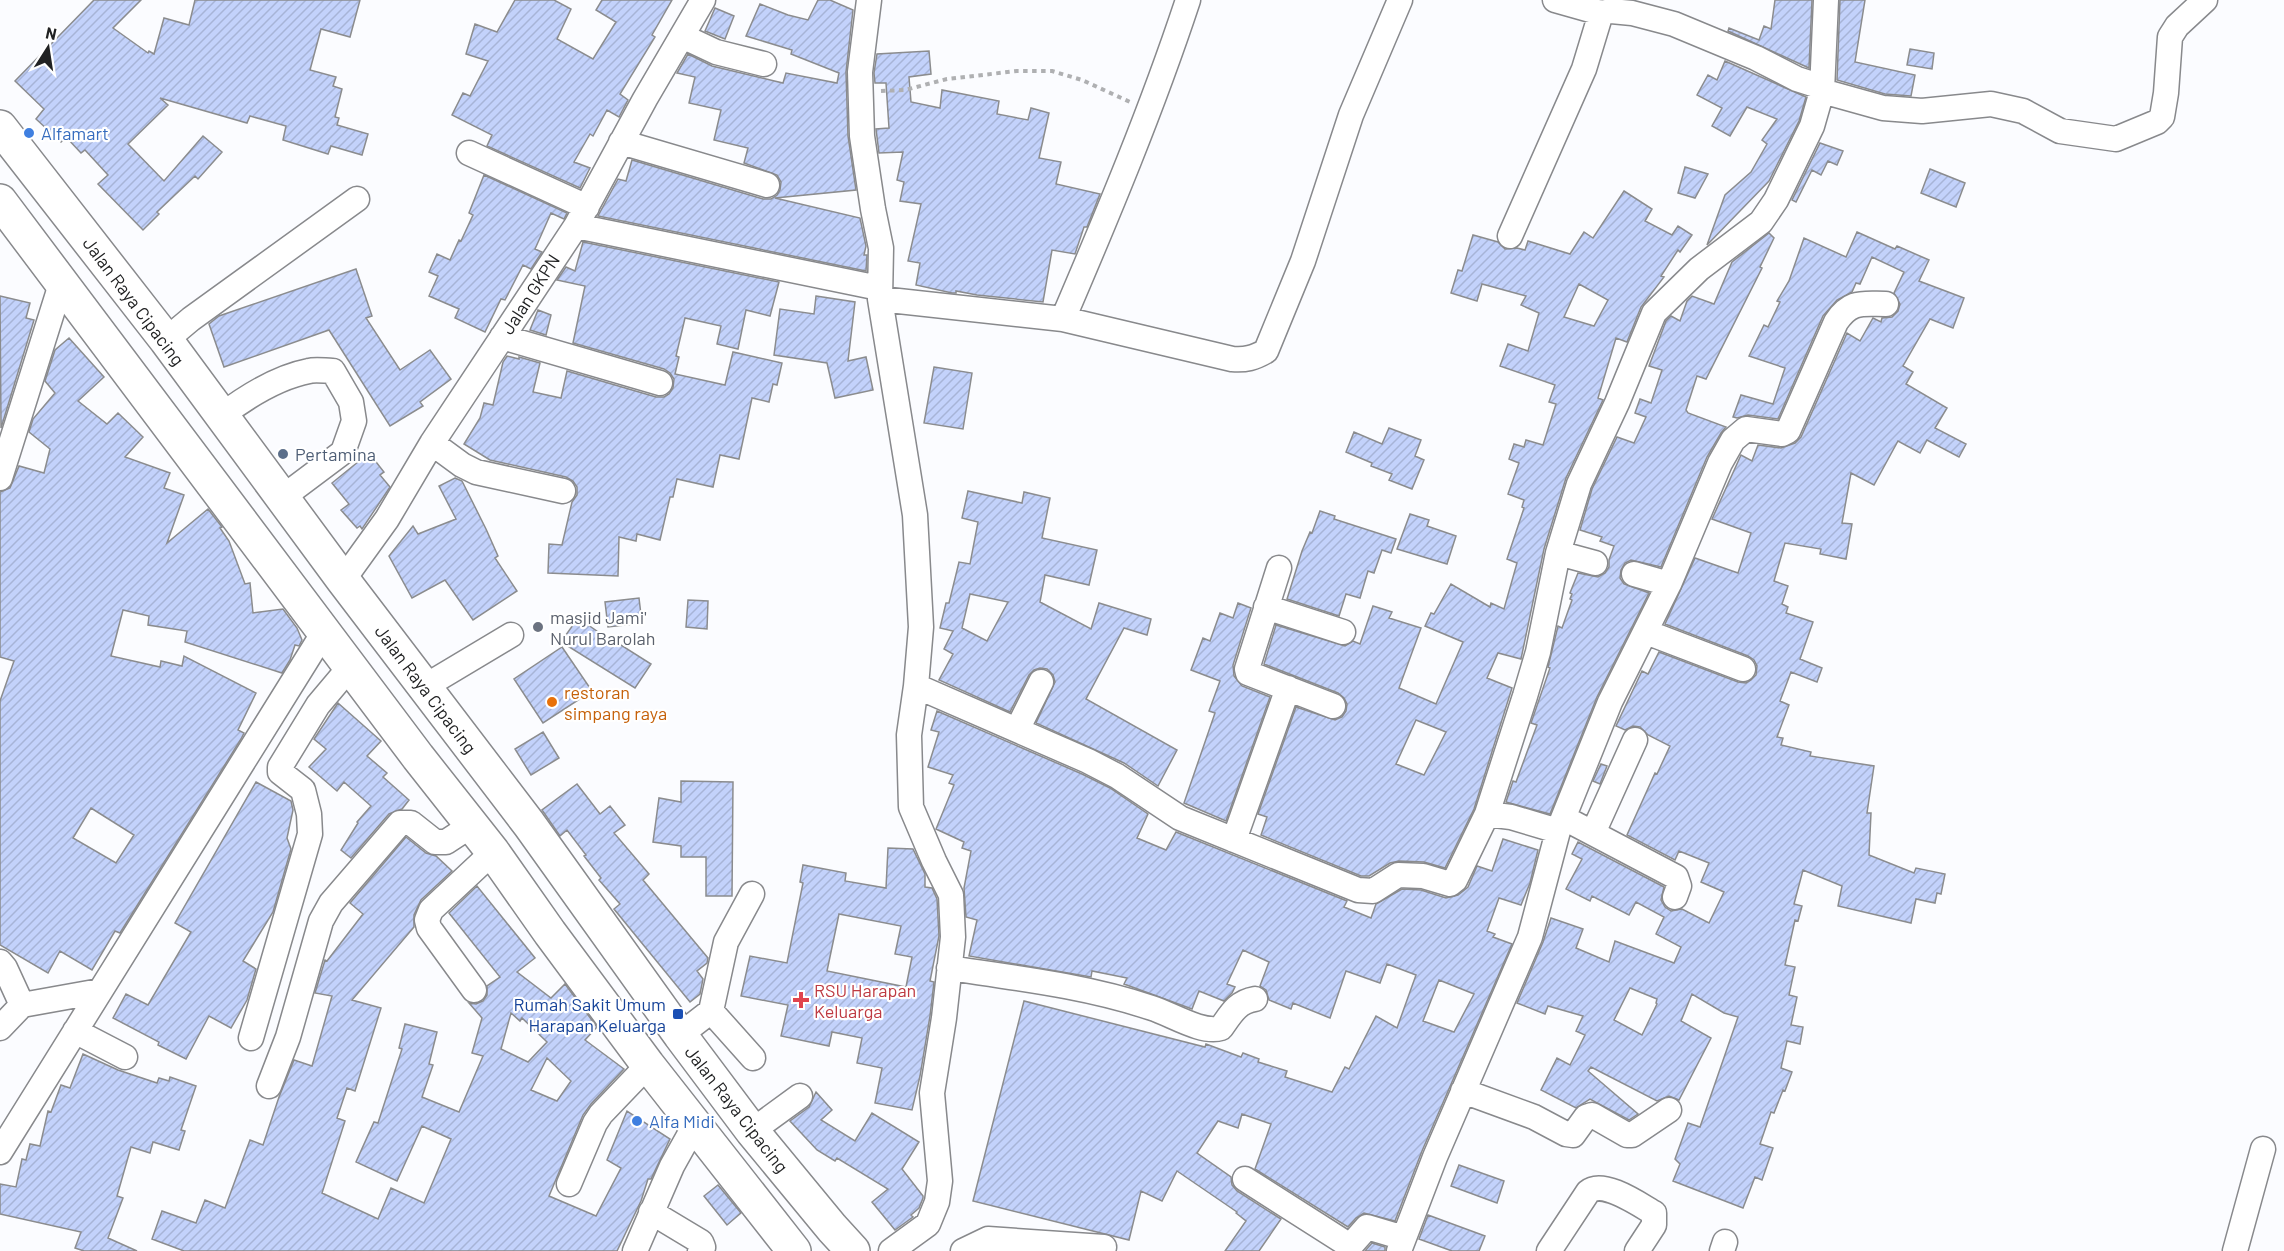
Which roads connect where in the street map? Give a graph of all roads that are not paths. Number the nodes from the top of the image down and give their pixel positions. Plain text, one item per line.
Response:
1 (704, 0) edge
2 (1188, 0) edge
3 (1400, 0) edge
4 (1555, 0) edge
5 (1826, 0) edge
6 (2205, 0) edge
7 (863, 5) edge
8 (1601, 13) junction
9 (682, 36) junction
10 (764, 64) dead end
11 (1822, 89) junction
12 (0, 127) edge
13 (621, 142) junction
14 (469, 153) dead end
15 (767, 185) dead end
16 (357, 199) dead end
17 (0, 201) edge
18 (581, 216) junction
19 (1510, 236) dead end
20 (61, 284) junction
21 (880, 294) junction
22 (1886, 304) dead end
23 (1063, 319) junction
24 (502, 337) junction
25 (166, 340) junction
26 (660, 383) dead end
27 (221, 416) junction
28 (432, 443) junction
29 (0, 478) edge
30 (563, 491) dead end
31 (283, 497) junction
32 (1558, 553) junction
33 (1595, 563) dead end
34 (1279, 568) dead end
35 (1634, 574) dead end
36 (343, 580) junction
37 (1669, 584) junction
38 (1266, 607) junction
39 (324, 632) junction
40 (1343, 632) dead end
41 (1646, 632) junction
42 (511, 635) dead end
43 (350, 667) junction
44 (1743, 669) dead end
45 (1041, 682) dead end
46 (916, 686) junction
47 (424, 687) junction
48 (1288, 688) junction
49 (1333, 706) dead end
50 (1017, 729) junction
51 (1635, 740) dead end
52 (1486, 814) junction
53 (472, 825) junction
54 (1561, 825) junction
55 (1593, 833) junction
56 (1234, 840) junction
57 (494, 852) junction
58 (752, 894) dead end
59 (1675, 897) dead end
60 (0, 962) edge
61 (949, 968) junction
62 (474, 990) dead end
63 (100, 991) junction
64 (1255, 999) dead end
65 (22, 1005) junction
66 (711, 1011) junction
67 (0, 1028) edge
68 (75, 1031) junction
69 (728, 1032) junction
70 (251, 1038) dead end
71 (688, 1046) junction
72 (125, 1057) dead end
73 (753, 1058) dead end
74 (648, 1065) junction
75 (269, 1086) dead end
76 (1463, 1091) junction
77 (800, 1096) dead end
78 (1670, 1110) dead end
79 (696, 1123) junction
80 (752, 1131) junction
81 (2263, 1149) dead end
82 (0, 1152) edge
83 (1245, 1179) dead end
84 (568, 1184) dead end
85 (651, 1212) junction
86 (1401, 1245) edge
87 (783, 1247) edge
88 (1104, 1247) dead end
89 (635, 1251) edge
90 (700, 1251) edge
91 (854, 1251) edge
92 (891, 1251) edge
93 (963, 1251) edge
94 (1549, 1251) edge
95 (1637, 1251) edge
96 (2235, 1251) edge

1 - 9 street, Jalan GKPN
2 - 23 street
3 - 23 street
4 - 8 street
5 - 11 street
6 - 11 street
7 - 21 street
8 - 11 street
8 - 19 street
9 - 10 street
9 - 13 street, Jalan GKPN
11 - 32 street
12 - 25 highway, Jalan Raya Cipacing
13 - 15 street
13 - 18 street, Jalan GKPN
14 - 18 street
16 - 25 street
17 - 20 highway
18 - 21 street
18 - 24 street, Jalan GKPN
20 - 29 street
20 - 39 highway
21 - 23 street
21 - 46 street
22 - 37 street
24 - 26 street
24 - 28 street, Jalan GKPN
25 - 27 highway, Jalan Raya Cipacing
27 - 31 highway, Jalan Raya Cipacing
27 - 31 street
28 - 30 street
28 - 36 street, Jalan GKPN
31 - 36 highway, Jalan Raya Cipacing
32 - 33 street
32 - 52 street
34 - 38 street
35 - 37 street
36 - 47 highway, Jalan Raya Cipacing
37 - 41 street
38 - 40 street
38 - 48 street
39 - 43 highway
39 - 63 street
41 - 44 street
41 - 54 street
42 - 47 street
43 - 53 highway
43 - 70 street
45 - 50 street
46 - 50 street
46 - 61 street
47 - 71 highway, Jalan Raya Cipacing
48 - 49 street
48 - 56 street
50 - 56 street
51 - 55 street
52 - 54 street
52 - 56 street
53 - 57 highway
53 - 75 street
54 - 55 street
54 - 76 street
55 - 59 street
57 - 62 street
57 - 74 highway
58 - 66 street
60 - 65 street
61 - 64 street
61 - 92 street
63 - 65 street
63 - 68 street
65 - 67 street
66 - 69 street
66 - 71 street
68 - 72 street
68 - 82 street
69 - 71 street
69 - 73 street
71 - 80 highway, Jalan Raya Cipacing
74 - 79 highway
74 - 84 street
76 - 78 street
76 - 86 street
77 - 80 street
79 - 85 street
79 - 87 highway
80 - 91 highway, Jalan Raya Cipacing
81 - 96 street
83 - 86 street
85 - 89 street
85 - 90 street
88 - 93 street
94 - 95 street

